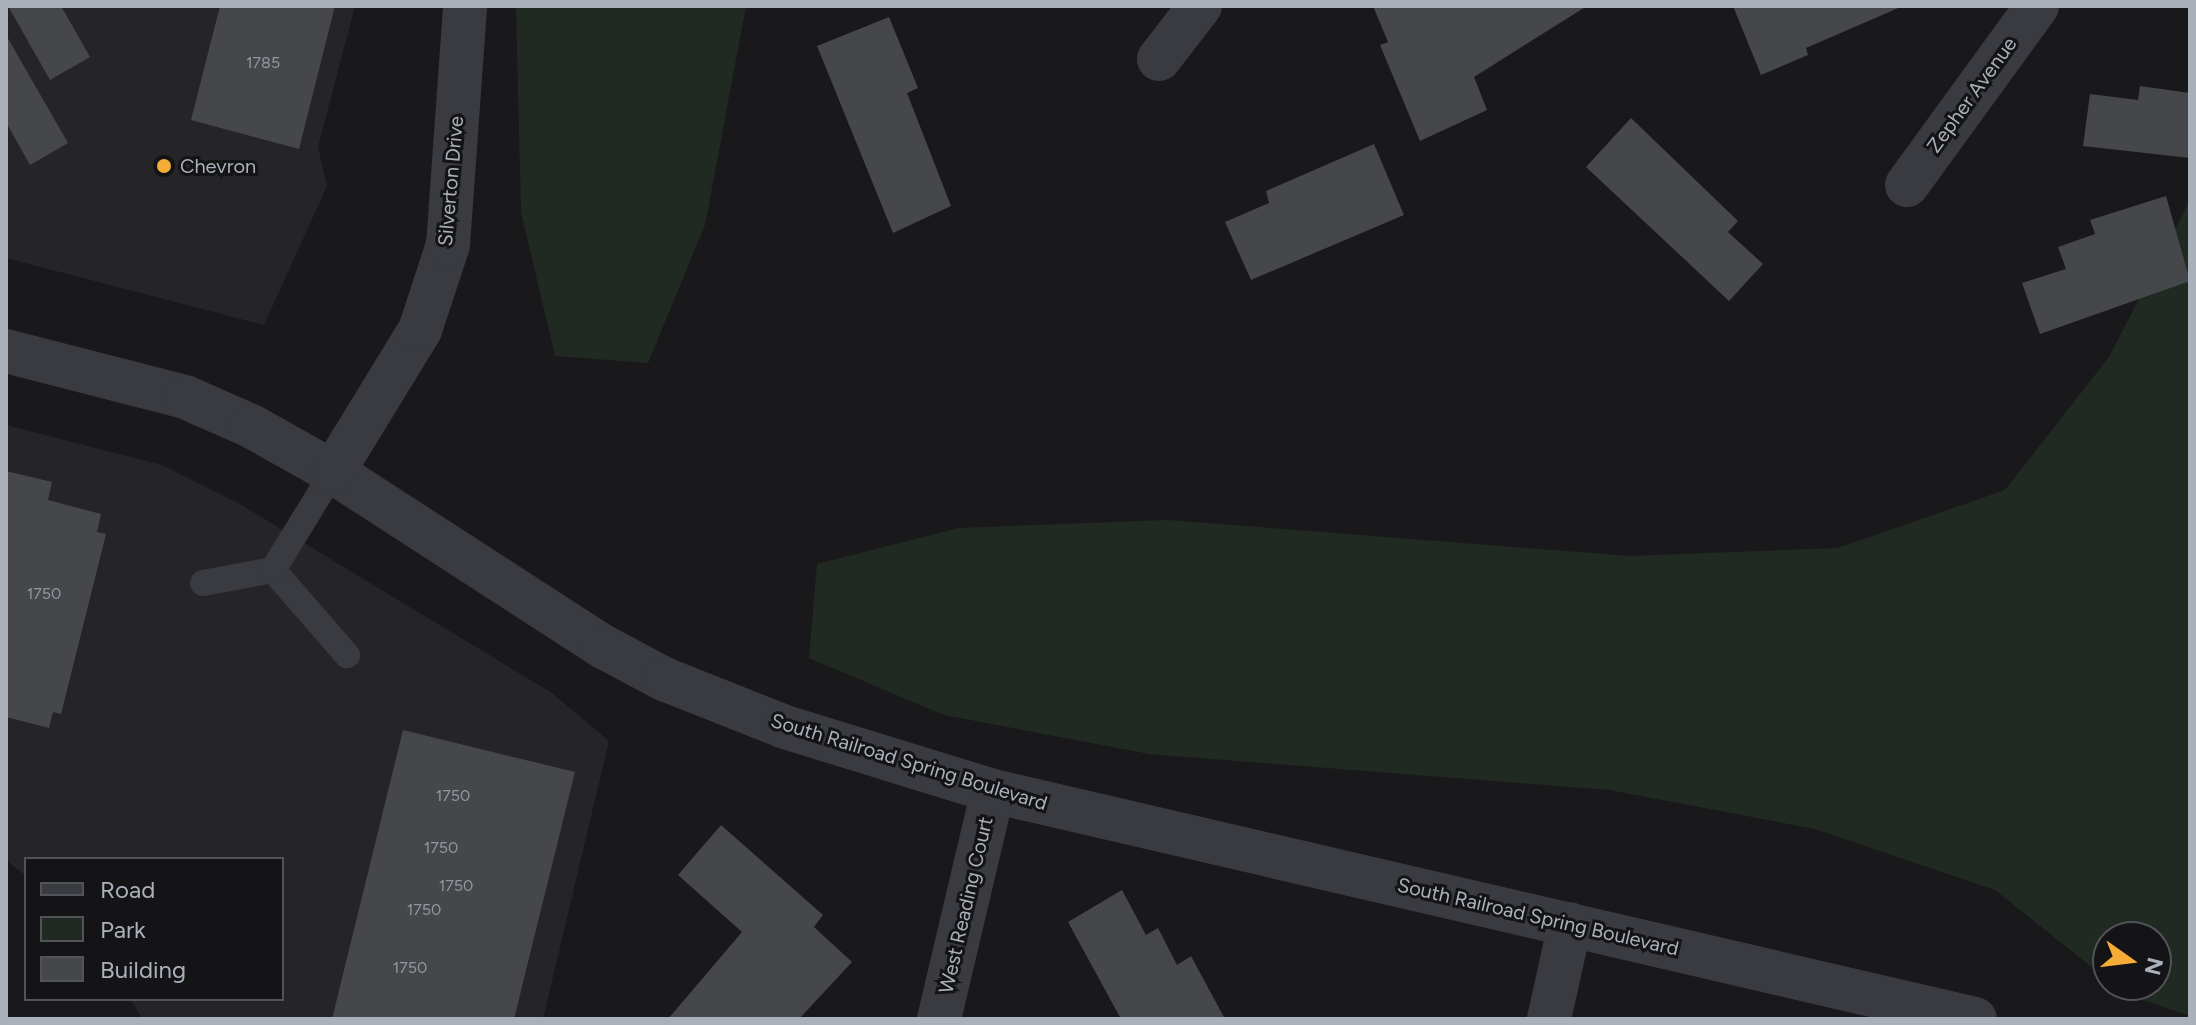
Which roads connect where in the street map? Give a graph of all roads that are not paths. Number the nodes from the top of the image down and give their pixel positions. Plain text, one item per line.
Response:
1 (465, 6) edge
2 (1200, 6) edge
3 (2037, 6) edge
4 (1159, 59) dead end
5 (1907, 185) dead end
6 (6, 351) edge
7 (333, 472) junction
8 (273, 570) junction
9 (203, 583) dead end
10 (347, 655) dead end
11 (993, 791) junction
12 (1570, 924) junction
13 (939, 1019) edge
14 (1549, 1019) edge
15 (1975, 1019) edge

1 - 7 street, Silverton Drive
2 - 4 street
3 - 5 street, Zepher Avenue
6 - 7 street, South Railroad Spring Boulevard
7 - 8 lane
7 - 11 street, South Railroad Spring Boulevard
8 - 9 lane
8 - 10 lane
11 - 12 street, South Railroad Spring Boulevard
11 - 13 street, West Reading Court
12 - 14 street
12 - 15 street, South Railroad Spring Boulevard

